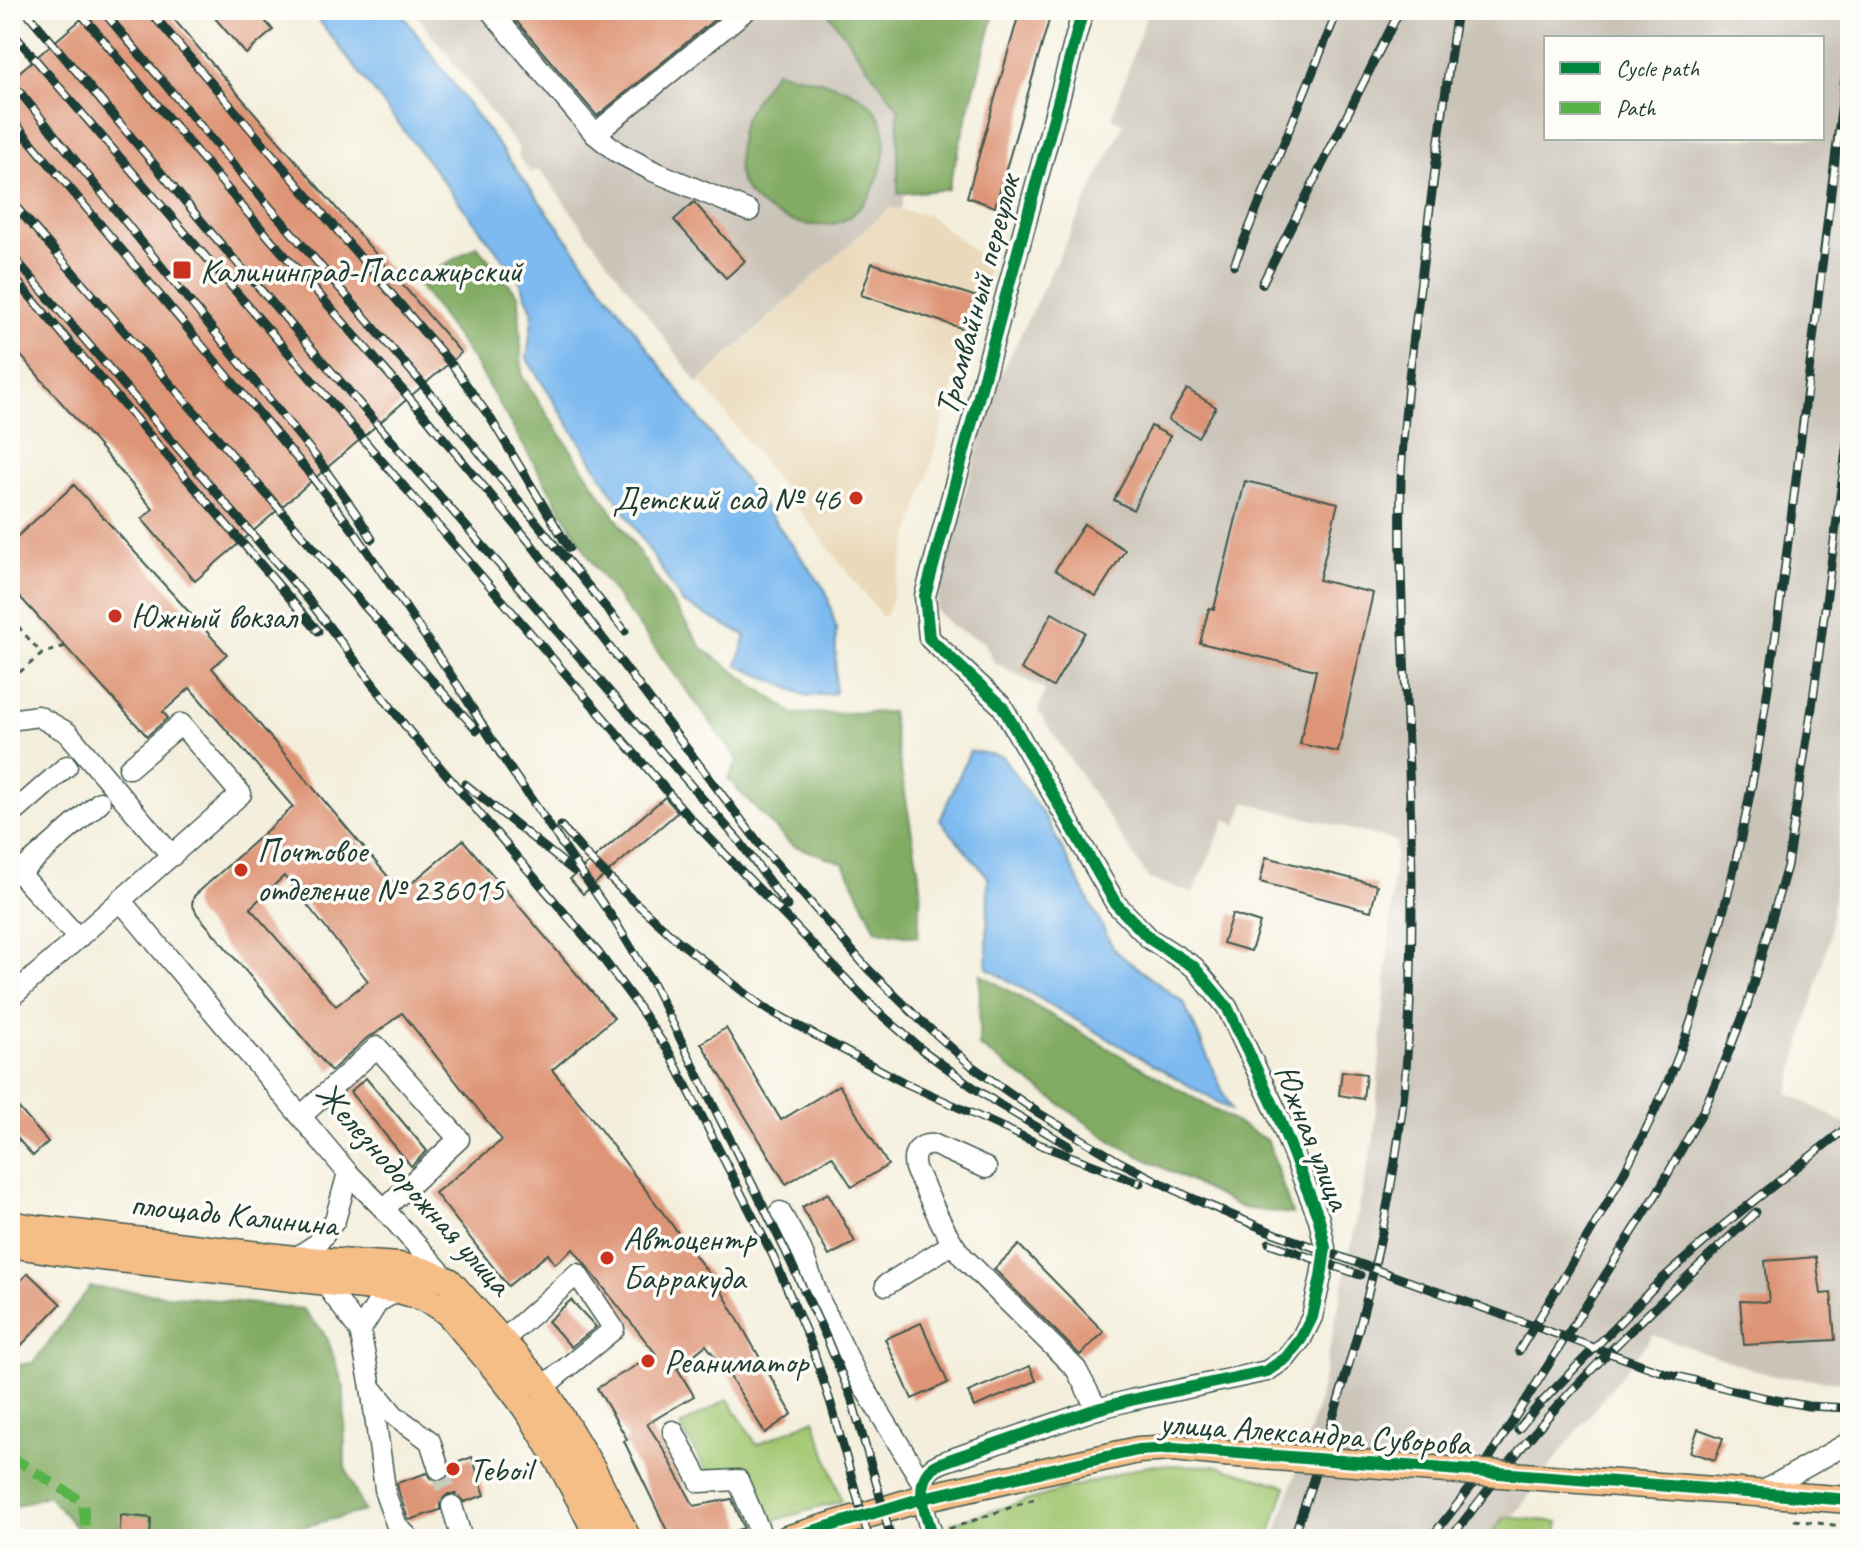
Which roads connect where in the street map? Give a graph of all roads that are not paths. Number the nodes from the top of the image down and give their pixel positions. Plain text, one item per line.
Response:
1 (490, 10) edge
2 (746, 10) edge
3 (1083, 10) edge
4 (595, 134) junction
5 (749, 211) dead end
6 (925, 596) joint
7 (10, 720) edge
8 (67, 766) dead end
9 (129, 768) dead end
10 (100, 802) dead end
11 (10, 816) edge
12 (172, 856) junction
13 (15, 867) edge
14 (121, 901) junction
15 (78, 938) junction
16 (10, 998) edge
17 (301, 1116) junction
18 (986, 1168) dead end
19 (348, 1173) junction
20 (384, 1209) junction
21 (780, 1212) dead end
22 (10, 1223) edge
23 (10, 1244) edge
24 (952, 1244) junction
25 (294, 1259) junction
26 (323, 1281) junction
27 (886, 1285) dead end
28 (399, 1290) junction
29 (443, 1293) junction
30 (360, 1331) junction
31 (502, 1341) junction
32 (371, 1387) junction
33 (543, 1387) junction
34 (1097, 1409) junction
35 (673, 1431) dead end
36 (1850, 1442) edge
37 (439, 1469) tunnel mouth
38 (923, 1490) junction
39 (1758, 1494) junction
40 (1850, 1500) edge
41 (452, 1506) tunnel mouth
42 (933, 1537) edge
43 (410, 1539) edge
44 (462, 1539) edge
45 (599, 1539) edge
46 (628, 1539) edge
47 (763, 1539) edge
48 (787, 1539) edge

1 - 4 street
2 - 4 street
3 - 6 street, Трамвайный переулок
4 - 5 street
6 - 34 street, Южная улица
7 - 12 street
8 - 11 street
9 - 12 street
10 - 13 street
12 - 14 street
13 - 15 street
14 - 15 street
14 - 17 street, Железнодорожная улица
15 - 16 street
17 - 19 street, Железнодорожная улица
17 - 20 street
18 - 24 street
19 - 20 street, Железнодорожная улица
19 - 25 street
20 - 29 street, Железнодорожная улица
21 - 38 street
22 - 25 main road, площадь Калинина
23 - 26 main road, площадь Калинина
24 - 27 street
24 - 34 street
25 - 29 main road, площадь Калинина
26 - 28 main road, площадь Калинина
26 - 30 street
28 - 29 main road, площадь Калинина
28 - 30 street
29 - 31 main road, Железнодорожная улица
29 - 45 main road, Железнодорожная улица
30 - 32 street
31 - 33 main road, Железнодорожная улица
31 - 33 street
32 - 37 street
32 - 43 street
33 - 46 main road, Железнодорожная улица
34 - 38 street, Южная улица
35 - 47 street
36 - 39 street
38 - 39 main road, улица Александра Суворова, bridge
38 - 42 street
38 - 48 main road, улица Александра Суворова
39 - 40 main road, улица Александра Суворова
41 - 44 street

